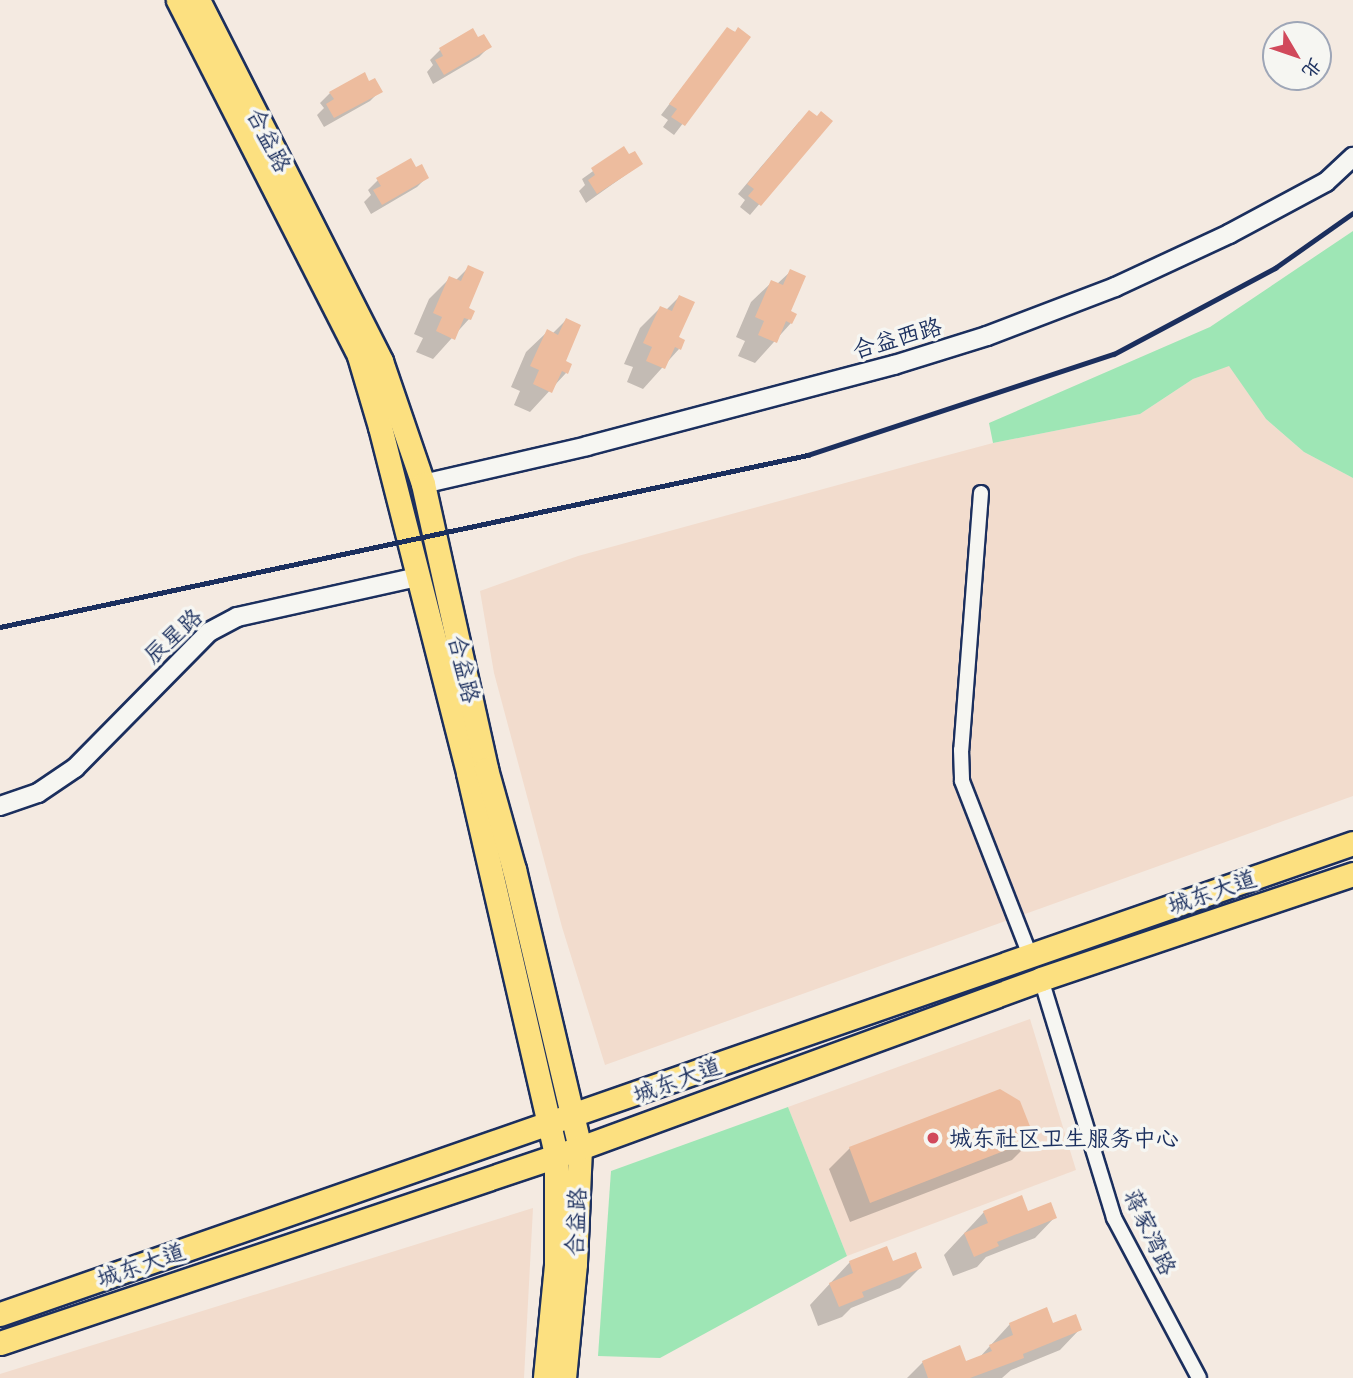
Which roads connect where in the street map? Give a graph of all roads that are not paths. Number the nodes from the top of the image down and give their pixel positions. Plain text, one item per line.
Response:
1 (178, 0) edge
2 (198, 0) edge
3 (1353, 157) edge
4 (423, 484) junction
5 (981, 493) dead end
6 (418, 578) junction
7 (0, 806) edge
8 (1353, 843) edge
9 (1353, 874) edge
10 (1030, 955) junction
11 (1041, 979) junction
12 (573, 1117) junction
13 (550, 1124) junction
14 (580, 1148) junction
15 (556, 1155) junction
16 (0, 1314) edge
17 (0, 1343) edge
18 (545, 1378) edge
19 (564, 1378) edge
20 (1199, 1378) edge

1 - 6 main road, 合益路
2 - 4 main road, 合益路
3 - 4 street, 合益西路
4 - 12 main road, 合益路
5 - 10 street
6 - 7 street, 辰星路
6 - 13 main road, 合益路
8 - 10 main road, 城东大道
9 - 11 main road, 城东大道
10 - 12 main road, 城东大道
11 - 14 main road, 城东大道
11 - 20 street, 蒋家湾路
12 - 13 main road, 城东大道
12 - 14 main road, 合益路
13 - 15 main road, 合益路
13 - 16 main road, 城东大道
14 - 15 main road, 城东大道
14 - 19 main road, 合益路
15 - 17 main road, 城东大道
15 - 18 main road, 合益路

